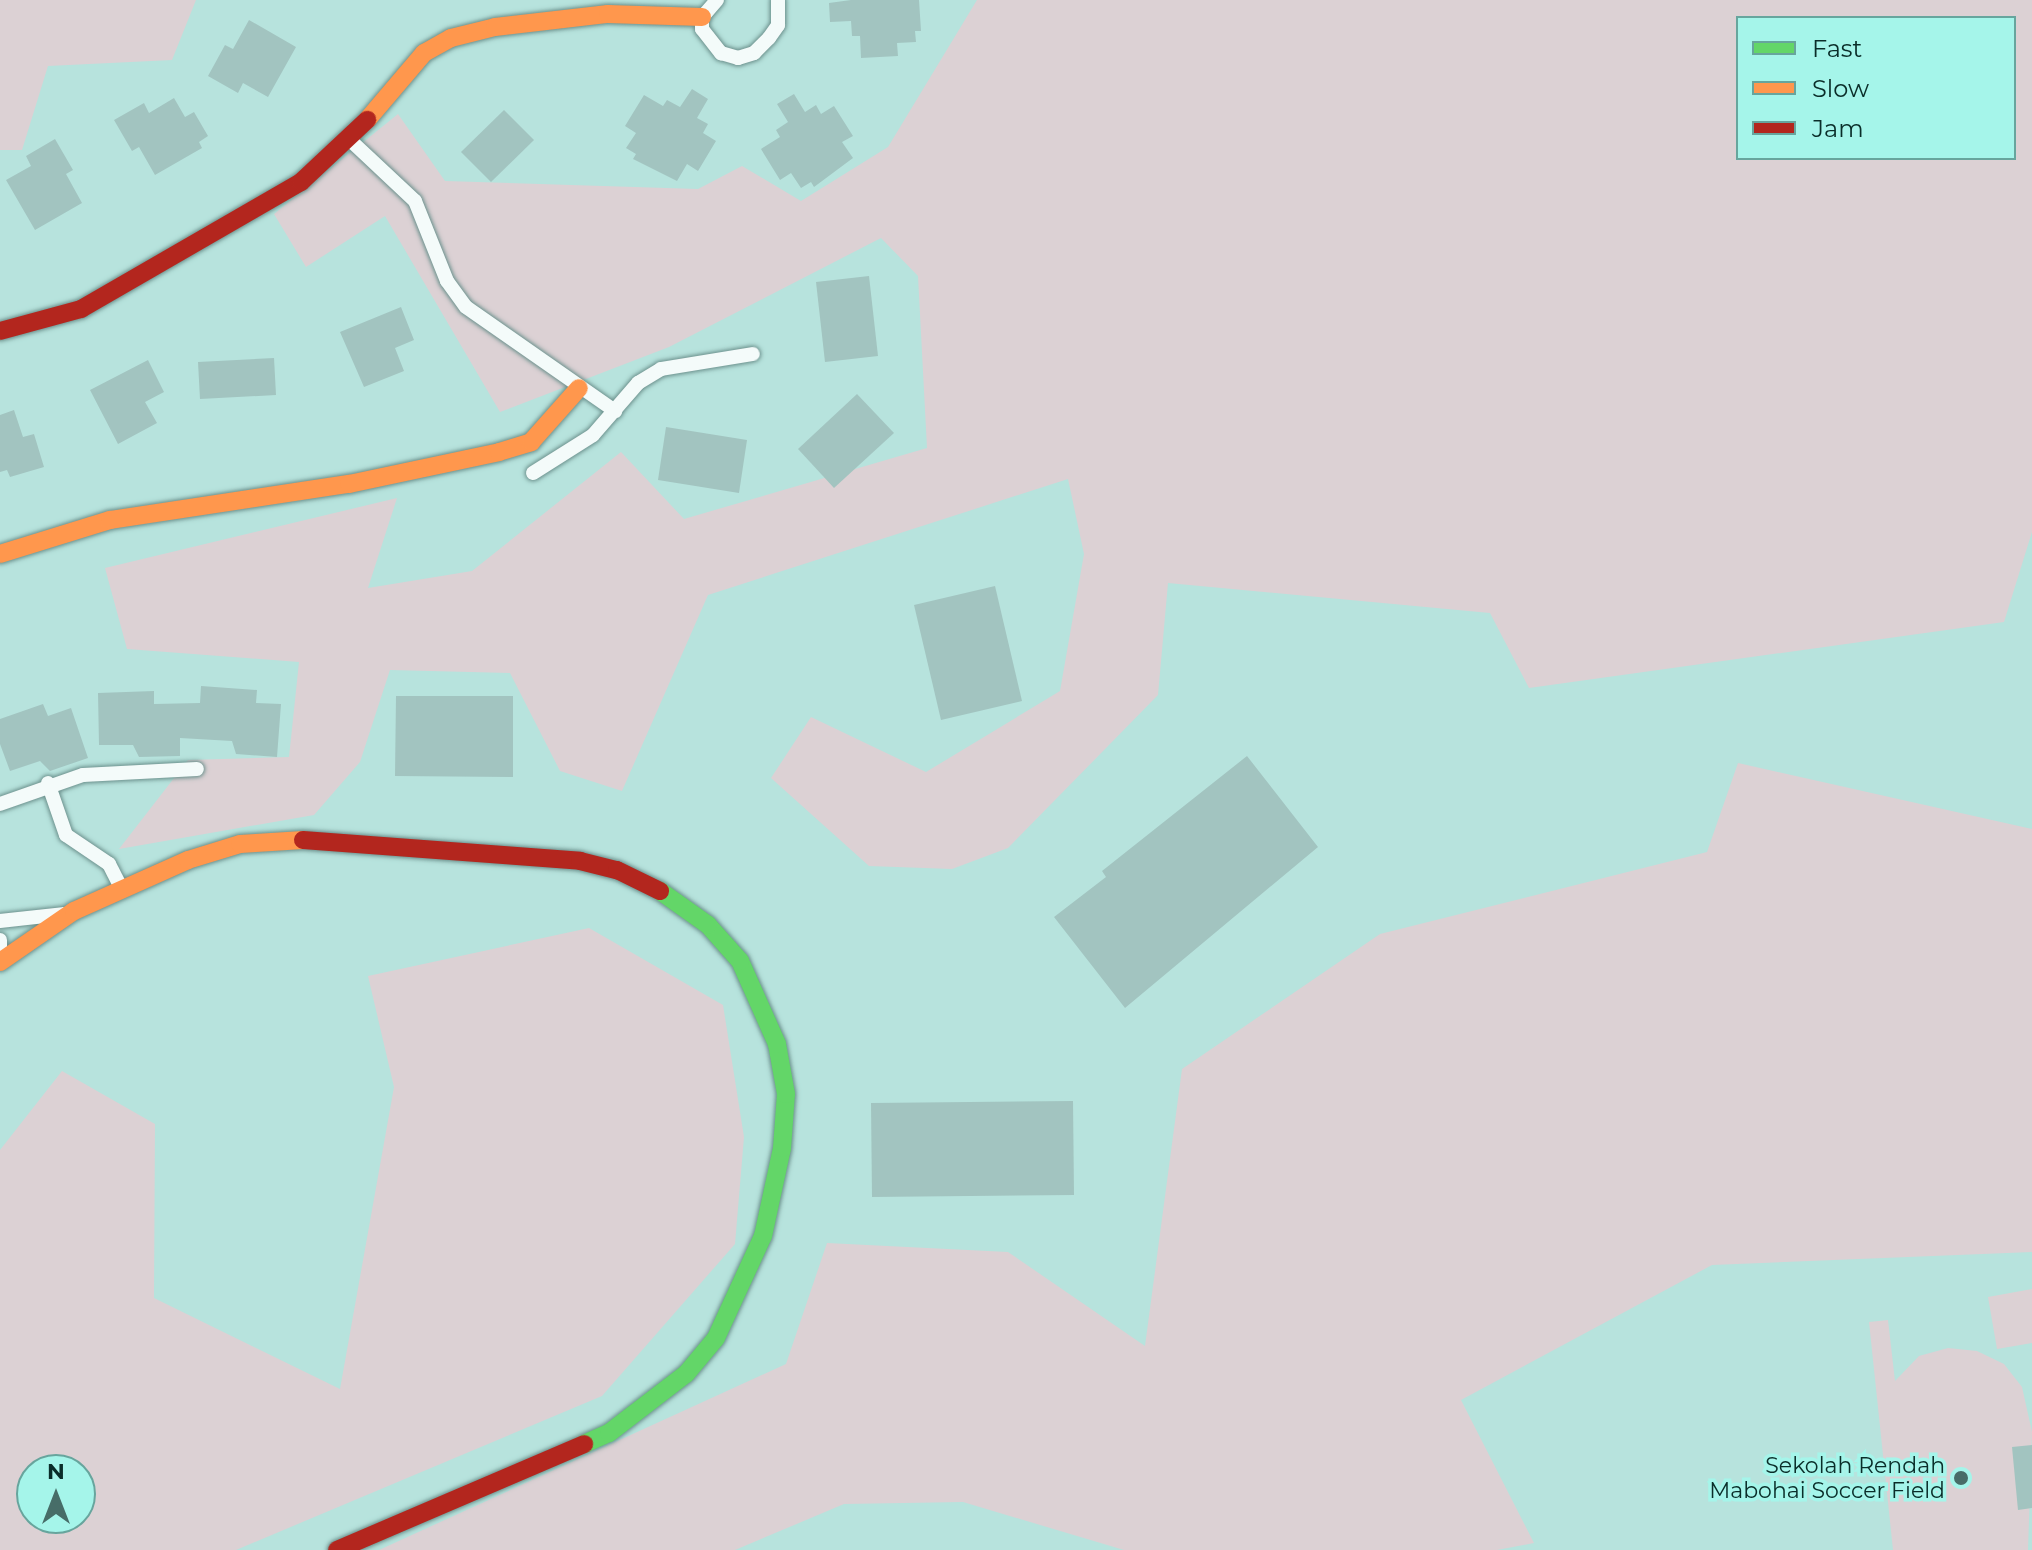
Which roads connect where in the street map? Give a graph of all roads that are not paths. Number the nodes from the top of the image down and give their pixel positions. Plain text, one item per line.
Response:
1 (717, 0) edge
2 (778, 0) edge
3 (702, 17) junction
4 (350, 140) junction
5 (0, 331) edge
6 (753, 354) dead end
7 (579, 388) junction
8 (615, 411) junction
9 (533, 473) dead end
10 (0, 554) edge
11 (197, 769) dead end
12 (48, 783) junction
13 (0, 804) edge
14 (122, 889) junction
15 (74, 911) junction
16 (0, 921) edge
17 (0, 940) edge
18 (0, 960) edge
19 (337, 1550) edge

1 - 3 street
2 - 3 street
3 - 4 street
4 - 5 street
4 - 7 street
6 - 8 street
7 - 8 street
7 - 10 street
8 - 9 street
11 - 12 street
12 - 13 street
12 - 14 street
14 - 15 street
14 - 19 street
15 - 16 street
15 - 18 street
17 - 18 street

